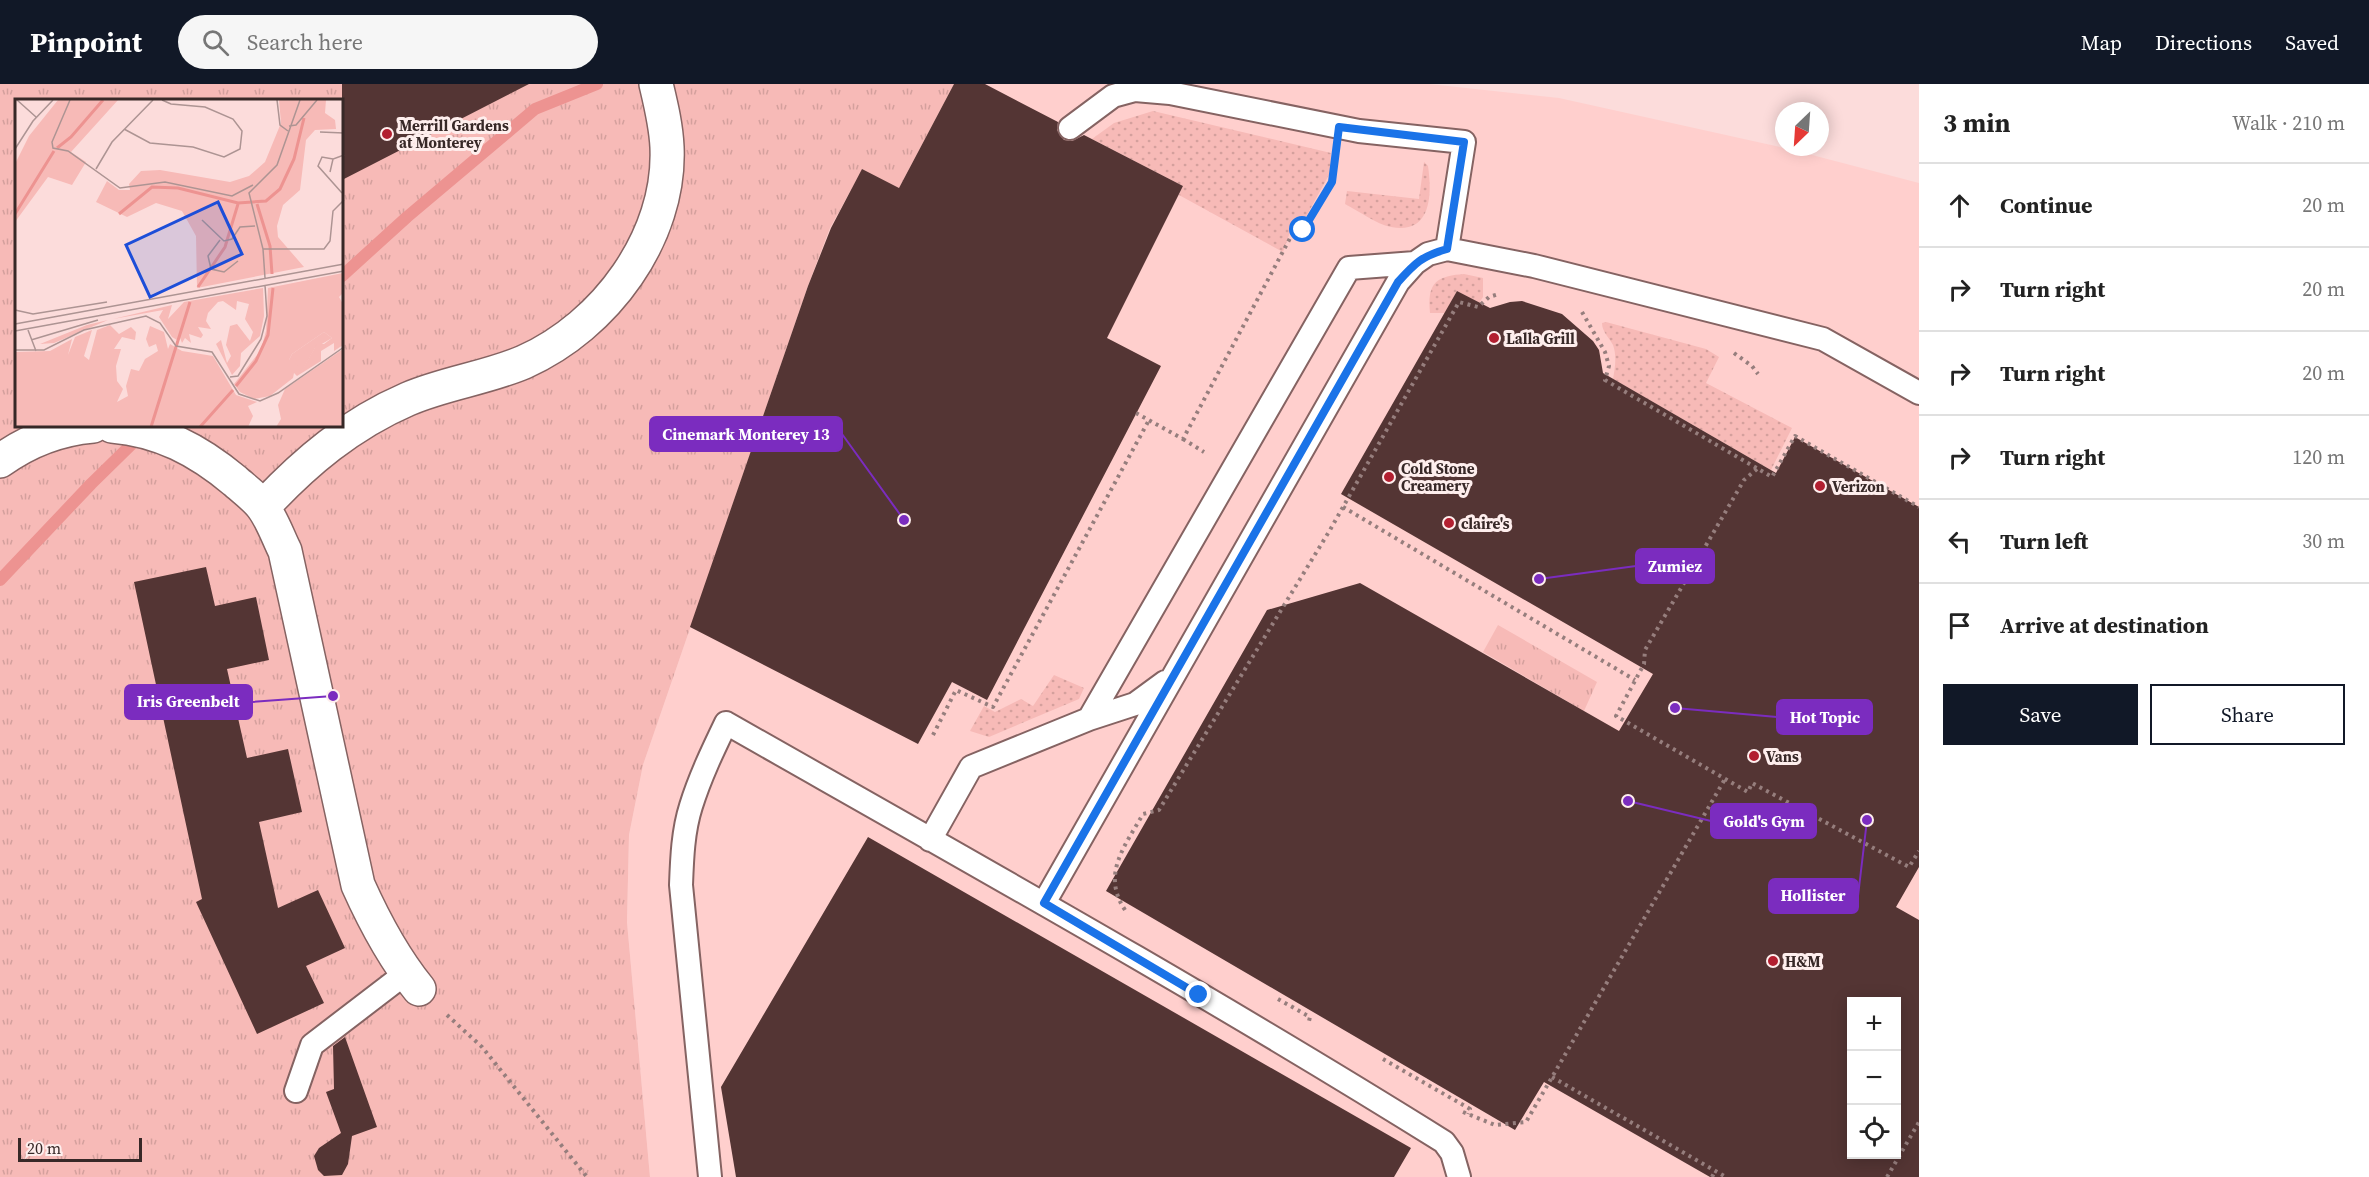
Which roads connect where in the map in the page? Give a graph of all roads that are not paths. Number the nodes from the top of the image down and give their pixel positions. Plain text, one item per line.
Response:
1 (656, 84) edge
2 (1070, 128) dead end
3 (1447, 249) junction
4 (1415, 263) junction
5 (1919, 393) edge
6 (82, 428) edge
7 (125, 428) edge
8 (0, 461) edge
9 (263, 507) junction
10 (1172, 678) junction
11 (1089, 719) junction
12 (930, 840) junction
13 (1044, 903) junction
14 (413, 981) joint
15 (296, 1091) dead end
16 (710, 1177) edge
17 (1459, 1177) edge

1 - 9 street
2 - 3 lane
3 - 4 lane
3 - 5 lane
4 - 10 lane
4 - 11 lane
6 - 8 street
7 - 9 street
9 - 14 street
10 - 11 lane
10 - 13 lane
11 - 12 lane
12 - 13 lane
12 - 16 lane
13 - 17 lane
14 - 15 lane

